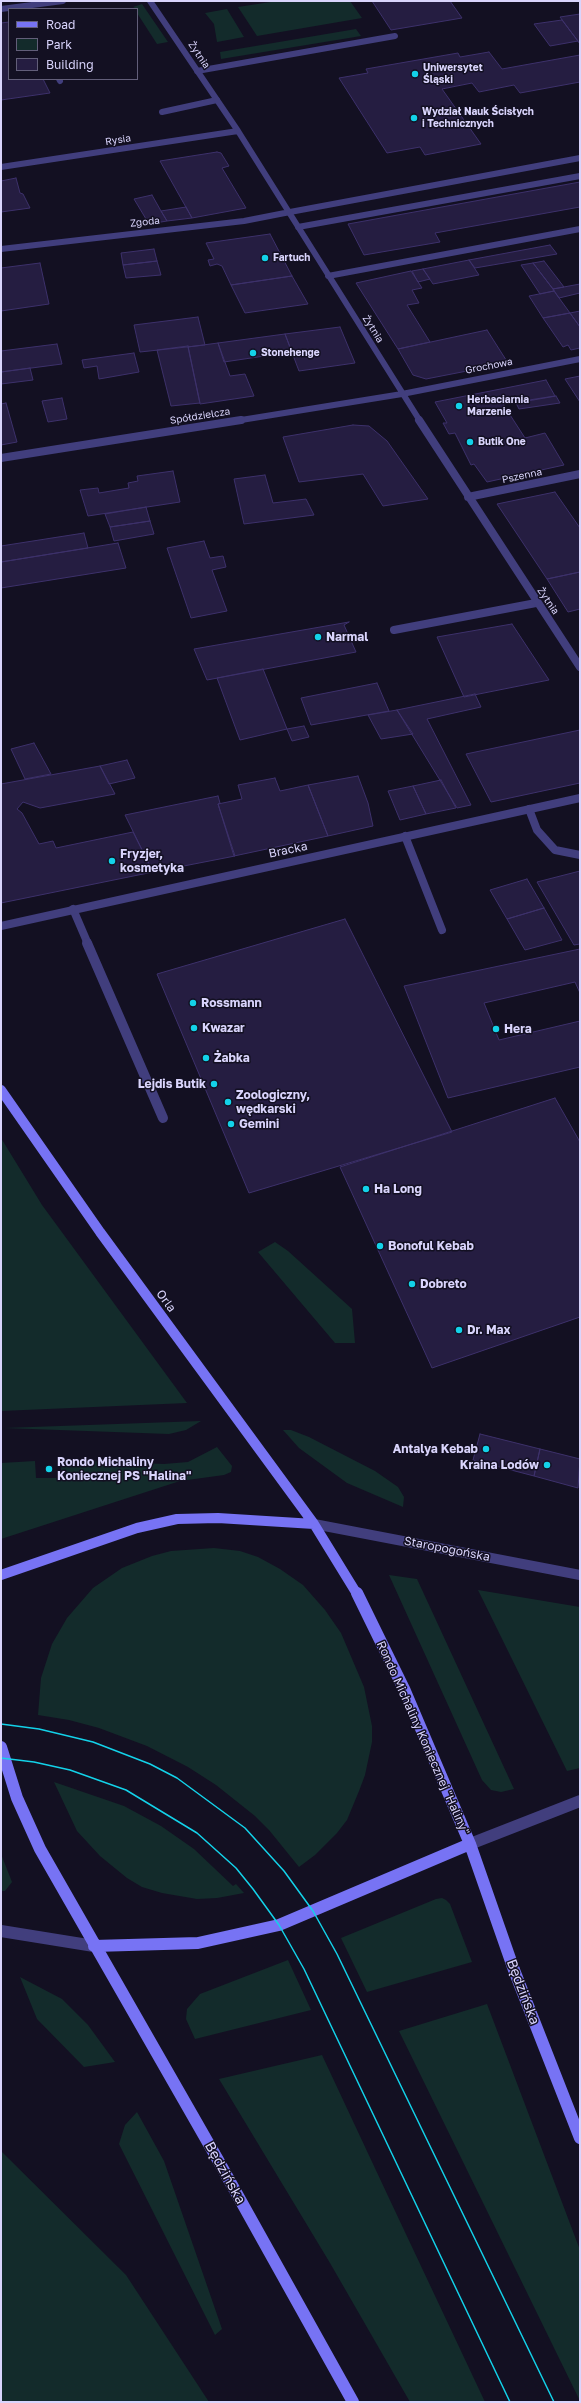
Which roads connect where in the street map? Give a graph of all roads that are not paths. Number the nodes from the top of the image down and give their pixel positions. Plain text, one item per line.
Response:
1 (63, 1) edge
2 (150, 1) edge
3 (30, 7) edge
4 (16, 8) edge
5 (395, 36) dead end
6 (197, 71) junction
7 (217, 100) junction
8 (162, 112) dead end
9 (238, 131) junction
10 (580, 158) edge
11 (1, 167) edge
12 (580, 176) edge
13 (290, 212) junction
14 (298, 227) junction
15 (580, 229) edge
16 (1, 249) edge
17 (328, 276) junction
18 (580, 359) edge
19 (402, 394) junction
20 (1, 458) edge
21 (580, 474) edge
22 (468, 497) junction
23 (536, 602) junction
24 (394, 630) dead end
25 (580, 667) edge
26 (580, 798) edge
27 (529, 809) junction
28 (405, 836) junction
29 (580, 855) edge
30 (73, 909) junction
31 (1, 926) edge
32 (442, 930) dead end
33 (1, 1090) edge
34 (163, 1118) dead end
35 (314, 1524) junction
36 (1, 1575) edge
37 (580, 1575) edge
38 (1, 1747) edge
39 (580, 1801) edge
40 (470, 1844) junction
41 (1, 1931) edge
42 (94, 1946) junction
43 (580, 2138) edge
44 (352, 2402) edge

1 - 3 street
2 - 6 street, Żytnia
3 - 4 street
5 - 6 street
6 - 7 street, Żytnia
7 - 8 street
7 - 9 street, Żytnia
9 - 11 street, Rysia
9 - 13 street, Żytnia
10 - 13 street, Zgoda
12 - 14 street
13 - 14 street, Żytnia
13 - 16 street, Zgoda
14 - 17 street, Żytnia
15 - 17 street
17 - 19 street, Żytnia
18 - 19 street, Grochowa
19 - 20 street, Spółdzielcza
19 - 22 street, Żytnia
21 - 22 street, Pszenna
22 - 23 street, Żytnia
23 - 24 street
23 - 25 street, Żytnia
26 - 27 street, Bracka
27 - 28 street, Bracka
27 - 29 street
28 - 30 street, Bracka
28 - 32 street
30 - 31 street, Bracka
30 - 34 street
33 - 35 street, Orla
35 - 36 street
35 - 37 street, Staropogońska
35 - 40 street, Rondo Michaliny Koniecznej "Haliny"
38 - 42 street
39 - 40 street
40 - 42 street, Rondo Michaliny Koniecznej "Haliny"
40 - 43 street, Będzińska
41 - 42 street
42 - 44 street, Będzińska

